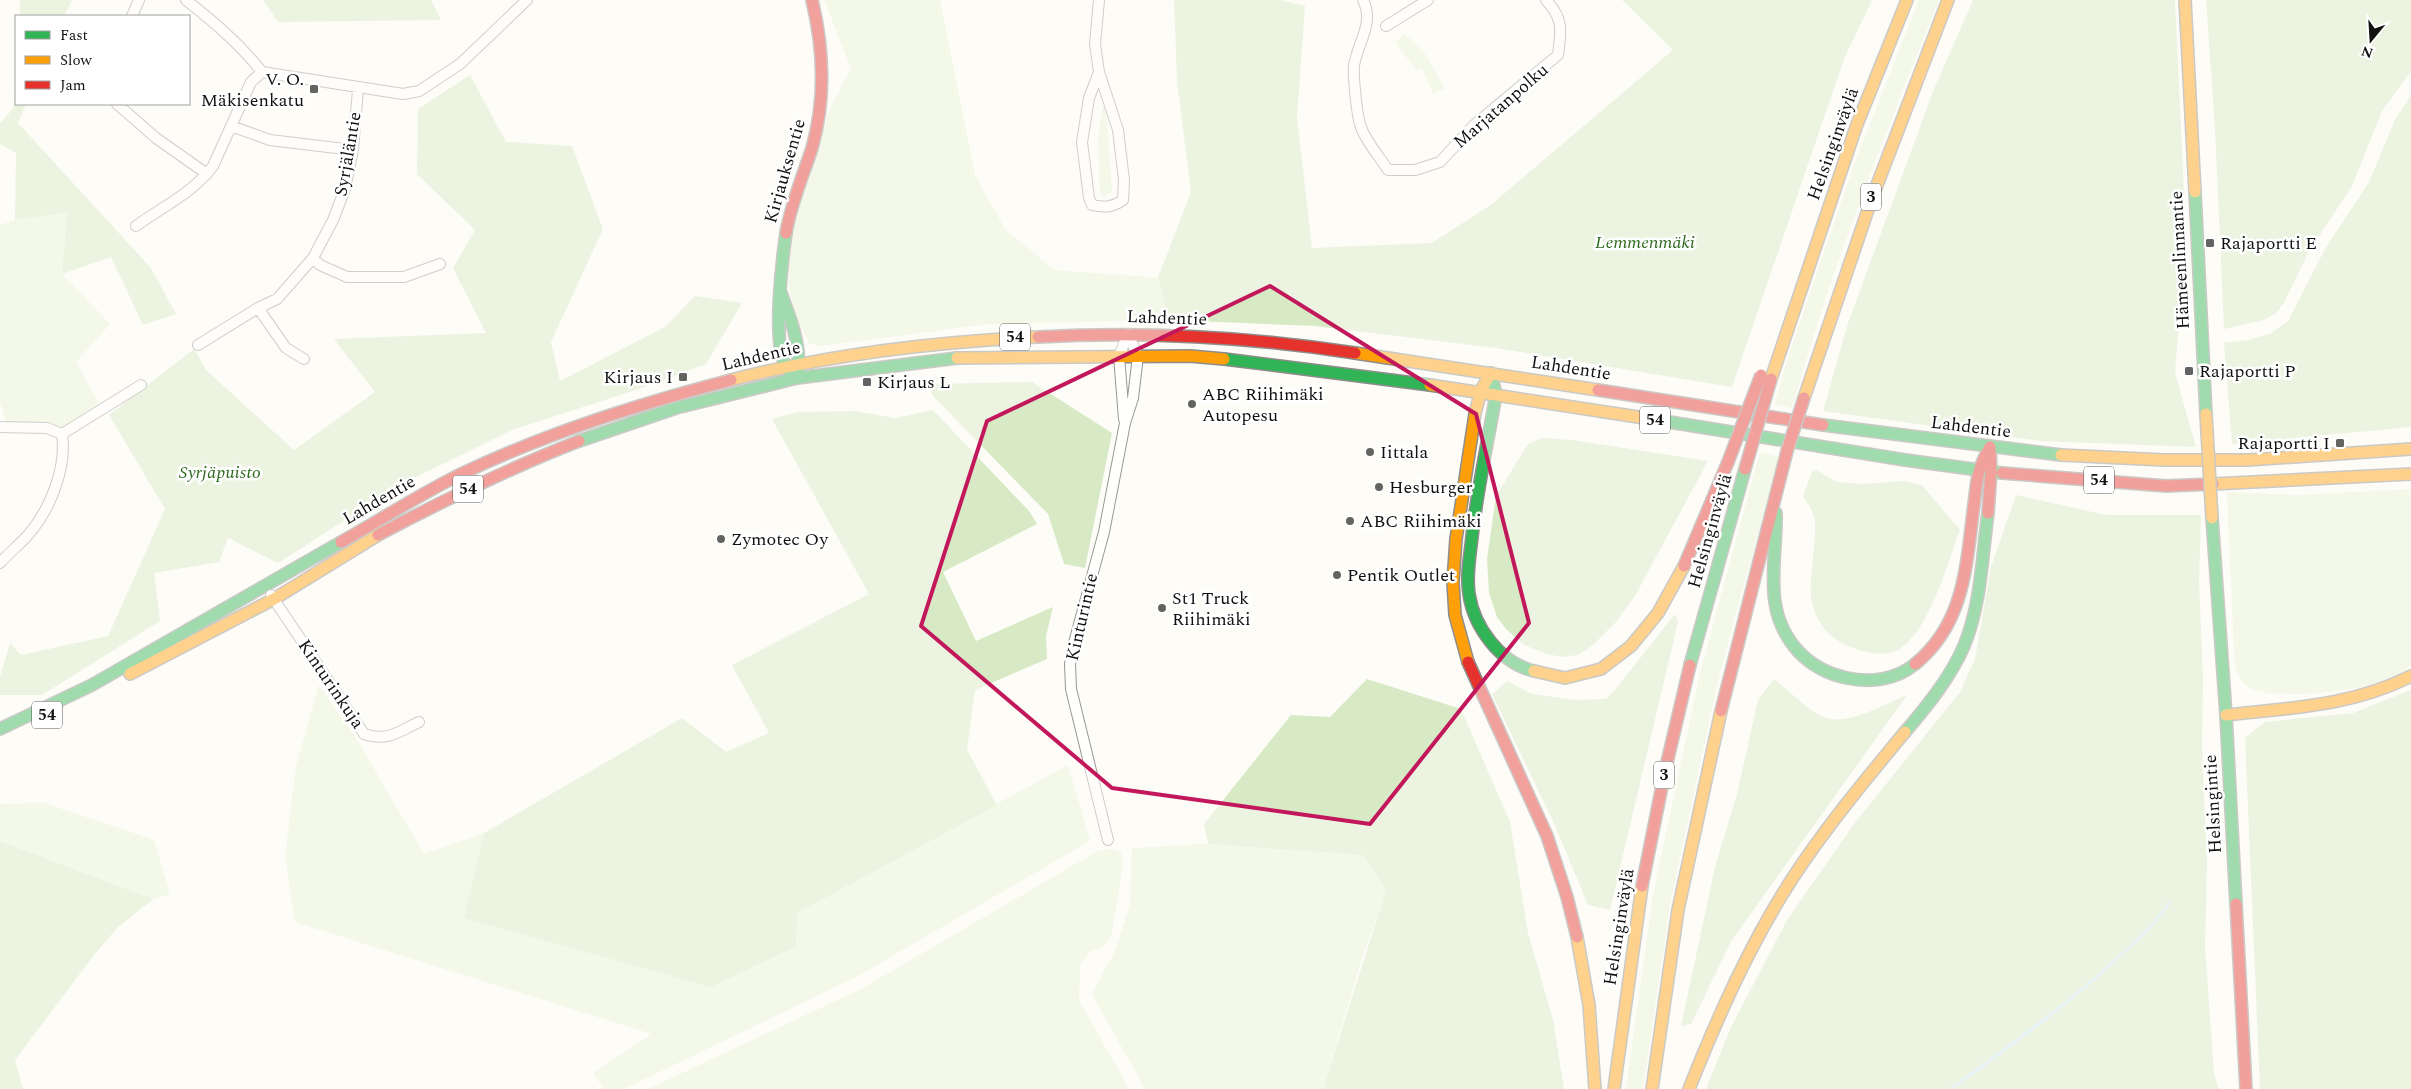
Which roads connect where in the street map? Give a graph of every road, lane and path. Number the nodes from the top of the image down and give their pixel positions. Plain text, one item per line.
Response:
1 (139, 0) edge
2 (186, 0) edge
3 (526, 0) edge
4 (812, 0) edge
5 (1099, 0) edge
6 (1363, 0) edge
7 (1428, 0) edge
8 (1546, 0) edge
9 (1907, 0) edge
10 (1948, 0) edge
11 (2185, 0) edge
12 (132, 15) edge
13 (1386, 26) dead end
14 (262, 72) junction
15 (1100, 72) junction
16 (358, 88) junction
17 (117, 105) edge
18 (231, 126) junction
19 (353, 150) junction
20 (207, 174) junction
21 (136, 226) dead end
22 (313, 258) junction
23 (440, 264) dead end
24 (781, 293) junction
25 (258, 308) junction
26 (1128, 334) junction
27 (198, 345) dead end
28 (1120, 356) junction
29 (1138, 356) junction
30 (304, 359) dead end
31 (801, 364) junction
32 (785, 367) junction
33 (1491, 373) junction
34 (1766, 377) junction
35 (797, 378) junction
36 (142, 385) dead end
37 (1480, 392) junction
38 (1496, 394) junction
39 (1125, 423) junction
40 (0, 427) edge
41 (62, 434) junction
42 (1990, 447) junction
43 (2411, 449) edge
44 (1978, 469) junction
45 (1993, 472) junction
46 (2411, 474) edge
47 (1775, 497) junction
48 (2212, 518) joint
49 (0, 563) edge
50 (266, 585) junction
51 (274, 599) junction
52 (2411, 676) edge
53 (2226, 714) junction
54 (418, 722) dead end
55 (0, 729) edge
56 (0, 739) edge
57 (1108, 840) dead end
58 (1596, 1089) edge
59 (1614, 1089) edge
60 (1652, 1089) edge
61 (1689, 1089) edge
62 (2246, 1089) edge

1 - 12 street
2 - 14 street
3 - 16 street
4 - 24 main road, Kirjauksentie
5 - 15 street
6 - 8 street, Marjatanpolku
7 - 13 street
9 - 34 main road, Helsinginväylä / 3
10 - 47 main road, 3, bridge
11 - 48 main road, Hämeenlinnantie, bridge
14 - 16 street
14 - 18 street
15 - 15 street
16 - 19 street, Syrjäläntie
17 - 20 street
18 - 19 street
18 - 20 street
19 - 22 street, Syrjäläntie
20 - 21 street
22 - 23 street
22 - 25 street, Syrjäläntie
24 - 31 main road, Kirjauksentie
24 - 32 main road, Kirjauksentie
25 - 27 street, Syrjäläntie
25 - 30 street
26 - 28 street, Kinturintie
26 - 29 street
26 - 31 main road, Lahdentie / 54
26 - 33 main road, Lahdentie / 54
28 - 29 main road, Lahdentie / 54
28 - 35 main road, Lahdentie / 54
28 - 39 street, Kinturintie
29 - 37 main road, Lahdentie / 54
29 - 39 street, Kinturintie
31 - 32 main road, Lahdentie / 54
31 - 35 main road, Kirjauksentie
32 - 35 main road
32 - 50 main road, Lahdentie / 54
33 - 37 main road
33 - 38 main road
33 - 42 main road, Lahdentie / 54
34 - 38 main road, bridge
34 - 59 main road, Helsinginväylä / 3, bridge
35 - 51 main road, Lahdentie / 54
36 - 41 street
37 - 38 main road, 54
37 - 58 main road
38 - 44 main road, 54
39 - 57 street, Kinturintie
40 - 41 street
41 - 49 street
42 - 43 main road, Lahdentie / 54
42 - 44 main road
42 - 45 main road
44 - 45 main road, 54
44 - 47 main road
45 - 46 main road, 54
45 - 61 main road
47 - 60 main road, 3
48 - 53 main road, Helsingintie
50 - 51 street, Kinturinkuja
50 - 55 main road, Lahdentie / 54
51 - 54 street, Kinturinkuja
51 - 56 main road, Lahdentie / 54
52 - 53 main road
53 - 62 main road, Helsingintie

